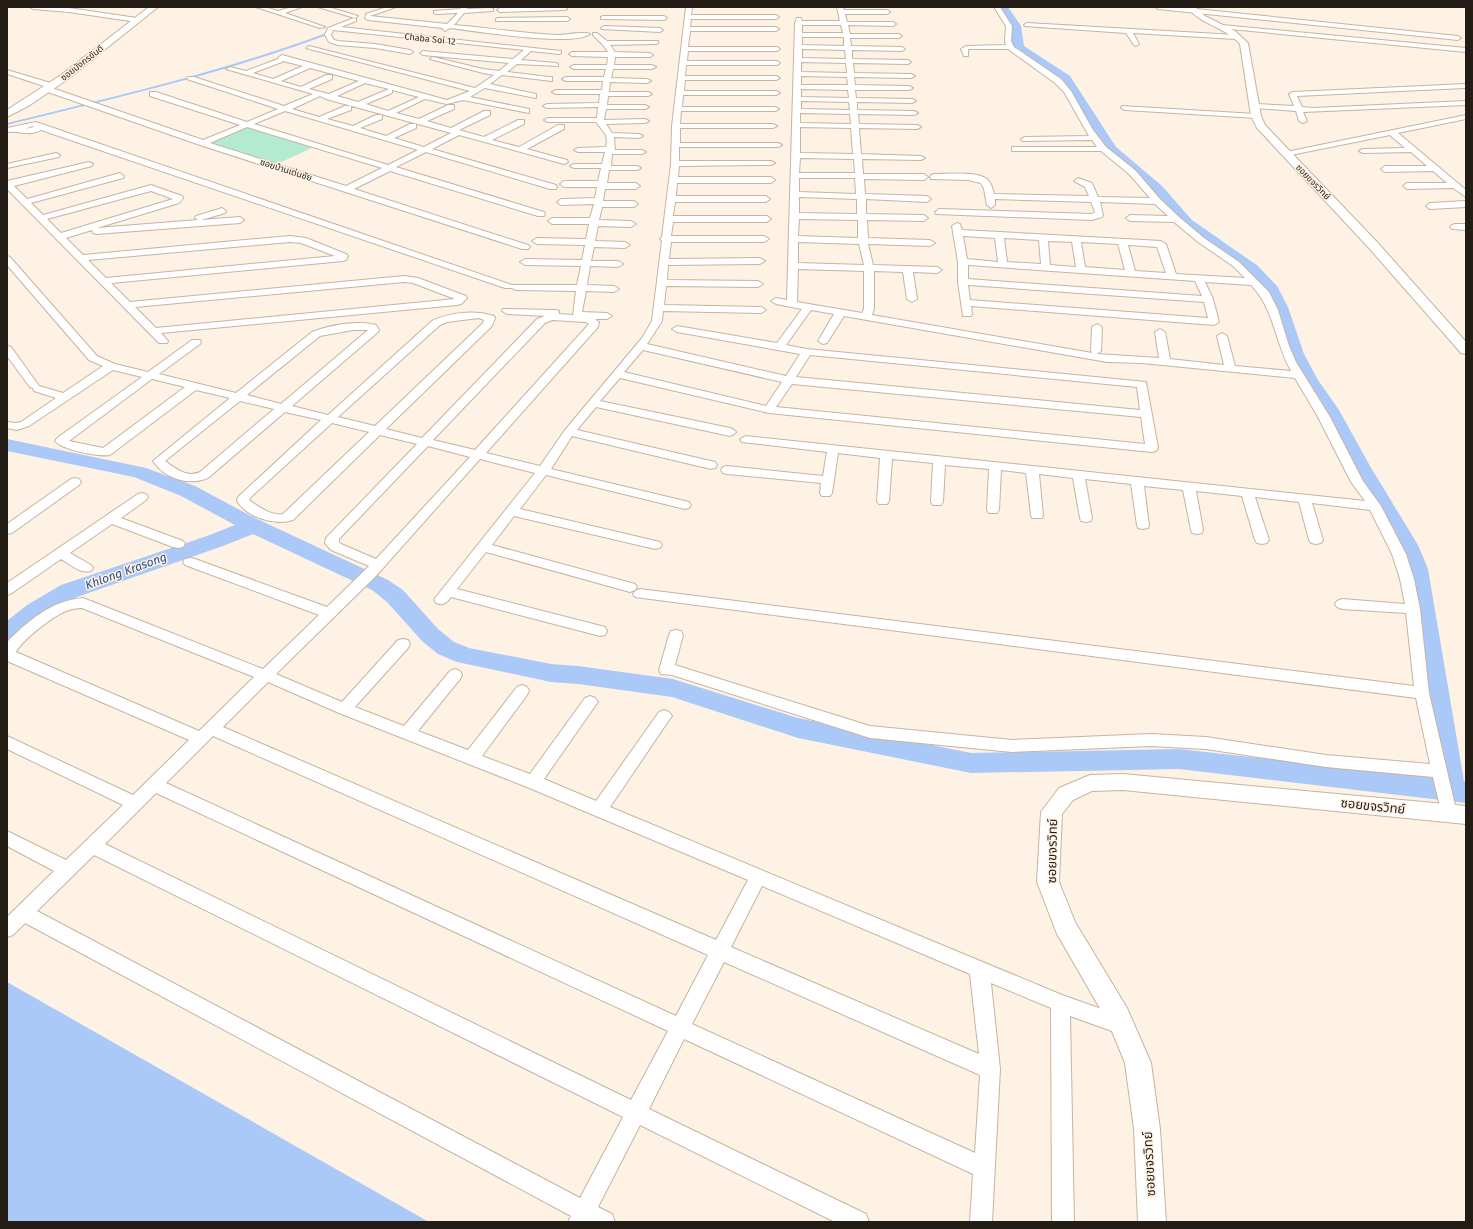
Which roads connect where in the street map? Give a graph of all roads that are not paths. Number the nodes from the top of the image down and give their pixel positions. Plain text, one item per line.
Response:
1 (33, 7) edge
2 (115, 7) edge
3 (154, 7) edge
4 (259, 7) edge
5 (299, 7) edge
6 (321, 7) edge
7 (997, 7) edge
8 (1158, 7) edge
9 (388, 8) edge
10 (565, 8) edge
11 (464, 9) edge
12 (1192, 9) edge
13 (491, 10) dead end
14 (500, 10) dead end
15 (841, 10) edge
16 (436, 12) dead end
17 (688, 12) edge
18 (887, 12) dead end
19 (278, 13) junction
20 (105, 16) junction
21 (776, 16) dead end
22 (368, 17) junction
23 (354, 18) junction
24 (664, 18) dead end
25 (567, 19) junction
26 (137, 20) junction
27 (498, 20) dead end
28 (845, 24) junction
29 (893, 24) dead end
30 (1027, 25) dead end
31 (450, 26) junction
32 (322, 27) dead end
33 (1222, 27) junction
34 (332, 28) junction
35 (687, 29) junction
36 (776, 29) dead end
37 (593, 30) junction
38 (660, 30) dead end
39 (1128, 30) junction
40 (798, 35) junction
41 (847, 36) junction
42 (899, 36) dead end
43 (1239, 37) junction
44 (1458, 38) dead end
45 (431, 39) junction
46 (331, 41) junction
47 (656, 42) dead end
48 (604, 43) junction
49 (1136, 44) dead end
50 (798, 47) junction
51 (1010, 47) junction
52 (848, 48) junction
53 (529, 49) junction
54 (685, 49) junction
55 (777, 49) dead end
56 (902, 49) dead end
57 (1466, 50) edge
58 (559, 52) dead end
59 (420, 53) junction
60 (291, 54) dead end
61 (572, 54) dead end
62 (612, 54) junction
63 (650, 55) dead end
64 (966, 55) dead end
65 (405, 56) junction
66 (280, 60) dead end
67 (798, 60) junction
68 (515, 61) junction
69 (849, 61) junction
70 (908, 62) dead end
71 (684, 63) junction
72 (777, 63) dead end
73 (556, 65) dead end
74 (383, 67) junction
75 (574, 67) dead end
76 (610, 67) junction
77 (652, 67) dead end
78 (307, 68) dead end
79 (230, 69) dead end
80 (7, 72) edge
81 (247, 73) junction
82 (499, 73) junction
83 (797, 74) junction
84 (850, 75) junction
85 (21, 76) junction
86 (911, 76) dead end
87 (329, 77) dead end
88 (681, 78) junction
89 (776, 78) dead end
90 (191, 79) dead end
91 (549, 79) dead end
92 (566, 79) dead end
93 (359, 80) junction
94 (607, 80) junction
95 (7, 81) edge
96 (274, 81) junction
97 (647, 81) dead end
98 (484, 85) junction
99 (797, 86) junction
100 (1465, 86) edge
101 (50, 88) junction
102 (302, 88) junction
103 (852, 88) junction
104 (909, 88) dead end
105 (475, 90) junction
106 (389, 91) dead end
107 (556, 92) dead end
108 (604, 93) junction
109 (680, 93) junction
110 (776, 93) dead end
111 (153, 94) dead end
112 (320, 94) junction
113 (648, 94) dead end
114 (533, 96) dead end
115 (329, 97) junction
116 (461, 97) junction
117 (422, 98) dead end
118 (797, 99) junction
119 (853, 100) junction
120 (912, 101) dead end
121 (1466, 103) edge
122 (358, 105) junction
123 (547, 106) dead end
124 (602, 106) junction
125 (451, 107) dead end
126 (645, 107) dead end
127 (348, 108) dead end
128 (1125, 108) dead end
129 (285, 109) junction
130 (679, 109) junction
131 (775, 109) dead end
132 (1298, 110) junction
133 (797, 111) junction
134 (1255, 111) junction
135 (526, 112) dead end
136 (854, 112) junction
137 (389, 113) junction
138 (487, 113) dead end
139 (914, 113) dead end
140 (7, 114) edge
141 (379, 117) dead end
142 (1466, 117) edge
143 (320, 119) junction
144 (548, 120) dead end
145 (600, 121) junction
146 (644, 121) dead end
147 (1303, 121) dead end
148 (521, 122) dead end
149 (417, 124) junction
150 (248, 125) junction
151 (796, 125) junction
152 (855, 125) junction
153 (676, 126) junction
154 (773, 126) dead end
155 (917, 126) dead end
156 (561, 127) dead end
157 (353, 129) junction
158 (7, 130) edge
159 (455, 132) junction
160 (1391, 132) junction
161 (611, 135) junction
162 (639, 136) dead end
163 (386, 138) junction
164 (1025, 138) dead end
165 (1094, 138) junction
166 (485, 140) junction
167 (203, 143) junction
168 (675, 145) junction
169 (778, 145) dead end
170 (1103, 149) junction
171 (425, 150) junction
172 (519, 150) junction
173 (578, 150) dead end
174 (1015, 150) dead end
175 (1412, 150) junction
176 (610, 151) junction
177 (1362, 151) dead end
178 (642, 152) dead end
179 (1286, 154) junction
180 (56, 155) dead end
181 (796, 156) junction
182 (857, 156) junction
183 (921, 158) dead end
184 (564, 162) dead end
185 (771, 163) dead end
186 (89, 164) dead end
187 (675, 164) junction
188 (7, 166) edge
189 (574, 166) dead end
190 (607, 167) junction
191 (389, 168) junction
192 (637, 168) dead end
193 (1434, 168) junction
194 (1385, 169) dead end
195 (795, 175) junction
196 (120, 176) dead end
197 (859, 176) junction
198 (924, 177) dead end
199 (934, 177) dead end
200 (672, 180) junction
201 (771, 180) dead end
202 (1078, 181) dead end
203 (564, 184) dead end
204 (7, 185) edge
205 (602, 185) junction
206 (1455, 185) junction
207 (636, 186) dead end
208 (1407, 186) dead end
209 (553, 187) dead end
210 (347, 189) junction
211 (795, 194) junction
212 (1466, 194) edge
213 (861, 196) junction
214 (990, 196) junction
215 (927, 198) dead end
216 (671, 199) junction
217 (766, 199) dead end
218 (1095, 200) junction
219 (1157, 201) junction
220 (25, 202) junction
221 (561, 202) dead end
222 (599, 203) junction
223 (634, 204) dead end
224 (1466, 204) edge
225 (1430, 206) dead end
226 (222, 211) dead end
227 (939, 212) dead end
228 (992, 213) junction
229 (541, 214) dead end
230 (794, 216) junction
231 (861, 217) junction
232 (41, 218) junction
233 (924, 218) dead end
234 (1130, 218) dead end
235 (668, 219) junction
236 (768, 219) dead end
237 (1176, 219) junction
238 (240, 220) dead end
239 (552, 221) dead end
240 (594, 222) junction
241 (631, 224) dead end
242 (175, 225) junction
243 (1455, 227) dead end
244 (1466, 227) edge
245 (70, 233) junction
246 (999, 235) junction
247 (59, 237) junction
248 (1043, 238) junction
249 (665, 239) junction
250 (764, 239) dead end
251 (794, 239) junction
252 (1076, 239) junction
253 (862, 240) junction
254 (537, 241) dead end
255 (1122, 242) junction
256 (590, 243) junction
257 (930, 243) dead end
258 (625, 245) dead end
259 (525, 247) dead end
260 (80, 258) junction
261 (7, 260) edge
262 (760, 261) dead end
263 (525, 262) dead end
264 (662, 262) junction
265 (963, 262) junction
266 (587, 264) junction
267 (618, 264) dead end
268 (1003, 265) junction
269 (793, 266) junction
270 (869, 268) junction
271 (1046, 268) junction
272 (908, 270) junction
273 (937, 270) dead end
274 (1082, 270) junction
275 (1131, 273) junction
276 (1172, 276) junction
277 (1199, 278) junction
278 (103, 281) junction
279 (964, 282) junction
280 (1255, 282) junction
281 (661, 283) junction
282 (758, 284) dead end
283 (582, 289) junction
284 (614, 290) dead end
285 (777, 297) dead end
286 (912, 299) dead end
287 (1208, 299) junction
288 (792, 300) junction
289 (127, 305) junction
290 (809, 306) junction
291 (659, 308) junction
292 (761, 310) dead end
293 (507, 311) dead end
294 (841, 312) junction
295 (867, 312) junction
296 (577, 314) junction
297 (607, 316) dead end
298 (1097, 327) dead end
299 (676, 329) dead end
300 (1217, 330) junction
301 (153, 331) junction
302 (1160, 332) dead end
303 (163, 341) dead end
304 (823, 341) dead end
305 (196, 342) dead end
306 (640, 346) junction
307 (779, 348) junction
308 (7, 349) edge
309 (1466, 350) edge
310 (1096, 351) junction
311 (807, 352) junction
312 (1142, 360) junction
313 (1165, 363) junction
314 (111, 366) junction
315 (1230, 369) junction
316 (617, 374) junction
317 (1299, 375) junction
318 (152, 376) junction
319 (788, 380) junction
320 (194, 386) junction
321 (238, 396) junction
322 (64, 398) junction
323 (593, 402) junction
324 (284, 408) junction
325 (769, 410) junction
326 (1146, 414) junction
327 (330, 419) junction
328 (7, 425) edge
329 (378, 430) junction
330 (569, 432) junction
331 (730, 432) dead end
332 (746, 440) dead end
333 (426, 442) junction
334 (833, 449) junction
335 (478, 454) junction
336 (886, 455) junction
337 (939, 460) junction
338 (711, 465) dead end
339 (995, 466) junction
340 (544, 470) junction
341 (726, 470) dead end
342 (1032, 470) junction
343 (1078, 474) junction
344 (829, 480) junction
345 (1137, 480) junction
346 (75, 482) dead end
347 (1189, 486) junction
348 (1248, 492) junction
349 (826, 493) dead end
350 (142, 497) dead end
351 (1304, 498) junction
352 (882, 501) dead end
353 (937, 502) dead end
354 (685, 505) dead end
355 (1375, 506) junction
356 (993, 510) dead end
357 (511, 511) junction
358 (1037, 515) dead end
359 (110, 518) junction
360 (1086, 518) dead end
361 (1144, 526) dead end
362 (7, 530) edge
363 (1197, 530) dead end
364 (1262, 540) dead end
365 (1316, 540) dead end
366 (178, 544) dead end
367 (655, 545) dead end
368 (483, 547) junction
369 (60, 553) junction
370 (190, 562) dead end
371 (378, 565) junction
372 (86, 568) dead end
373 (13, 579) edge
374 (7, 590) edge
375 (1342, 604) dead end
376 (1413, 609) junction
377 (329, 613) junction
378 (600, 631) dead end
379 (676, 635) dead end
380 (403, 644) dead end
381 (455, 675) dead end
382 (267, 676) junction
383 (522, 691) dead end
384 (1422, 693) junction
385 (590, 702) dead end
386 (344, 709) junction
387 (664, 716) dead end
388 (407, 733) junction
389 (206, 734) junction
390 (7, 742) edge
391 (471, 758) junction
392 (1438, 771) junction
393 (533, 782) junction
394 (155, 785) junction
395 (135, 804) junction
396 (598, 810) junction
397 (1453, 811) edge
398 (7, 838) edge
399 (92, 846) junction
400 (68, 870) junction
401 (758, 877) junction
402 (23, 914) junction
403 (7, 929) edge
404 (719, 951) junction
405 (978, 969) junction
406 (1060, 1003) junction
407 (1122, 1026) junction
408 (680, 1028) junction
409 (990, 1069) junction
410 (636, 1113) junction
411 (984, 1168) junction
412 (582, 1217) edge
413 (604, 1222) edge
414 (858, 1222) edge
415 (980, 1222) edge
416 (1063, 1222) edge
417 (1152, 1222) edge

1 - 20 street
2 - 20 street
3 - 26 street, ซอยมังกรขันดี
4 - 19 street
5 - 19 street
6 - 23 street
7 - 51 street
8 - 12 street
9 - 22 street
10 - 14 street
10 - 25 street
11 - 13 street
11 - 16 street
11 - 31 street
12 - 33 street
12 - 44 street
15 - 18 street
15 - 28 street
17 - 21 street
17 - 35 street
19 - 32 street
20 - 26 street
22 - 23 street
22 - 31 street
23 - 34 street
24 - 37 street
25 - 27 street
25 - 37 street
26 - 101 street, ซอยมังกรขันดี
28 - 29 street
28 - 40 street
28 - 41 street
30 - 39 street
31 - 37 street
31 - 45 street
33 - 43 street
33 - 57 street
34 - 45 street, Chaba Soi 12
34 - 46 street
35 - 36 street
35 - 54 street
37 - 38 street
37 - 48 street
39 - 43 street
39 - 49 street
40 - 41 street
40 - 50 street
41 - 42 street
41 - 52 street
43 - 134 street, ซอยขจรวิทย์
45 - 53 street, Chaba Soi 12
45 - 59 street
46 - 65 street
46 - 74 street
47 - 48 street
48 - 62 street
50 - 52 street
50 - 67 street
51 - 64 street
51 - 165 street
52 - 56 street
52 - 69 street
53 - 58 street, Chaba Soi 12
53 - 68 street
54 - 55 street
54 - 71 street
59 - 65 street
59 - 68 street
59 - 82 street
60 - 93 street
61 - 62 street
62 - 63 street
62 - 76 street
65 - 74 street
66 - 81 street
67 - 69 street
67 - 83 street
68 - 73 street
68 - 82 street
69 - 70 street
69 - 84 street
71 - 72 street
71 - 88 street
74 - 93 street
74 - 105 street
75 - 76 street
76 - 77 street
76 - 94 street
78 - 96 street
79 - 81 street
80 - 85 street, ซอยบ้านเด่นชัย
81 - 96 street
82 - 91 street
82 - 98 street
83 - 84 street
83 - 99 street
84 - 86 street
84 - 103 street
85 - 95 street
85 - 101 street, ซอยบ้านเด่นชัย
87 - 102 street
88 - 89 street
88 - 109 street
90 - 129 street
92 - 94 street
93 - 115 street
93 - 116 street
94 - 97 street
94 - 108 street
96 - 102 street
98 - 105 street
98 - 114 street
99 - 103 street
99 - 118 street
100 - 132 street
101 - 140 street, ซอยมังกรขันดี
101 - 167 street, ซอยบ้านเด่นชัย
102 - 112 street
103 - 104 street
103 - 119 street
105 - 116 street
106 - 122 street
107 - 108 street
108 - 113 street
108 - 124 street
109 - 110 street
109 - 130 street
111 - 150 street
112 - 115 street
112 - 129 street
115 - 122 street
116 - 135 street
117 - 137 street
118 - 119 street
118 - 133 street
119 - 120 street
119 - 136 street
121 - 132 street
122 - 137 street
123 - 124 street
124 - 126 street
124 - 145 street
125 - 149 street
127 - 143 street
128 - 134 street
129 - 143 street
129 - 150 street
130 - 131 street
130 - 153 street
132 - 134 street
132 - 147 street
133 - 136 street
133 - 151 street
134 - 179 street, ซอยขจรวิทย์
136 - 139 street
136 - 152 street
137 - 149 street
138 - 159 street
141 - 157 street
142 - 160 street
143 - 157 street
144 - 145 street
145 - 146 street
145 - 161 street
148 - 166 street
149 - 159 street
149 - 163 street
150 - 167 street
150 - 191 street
151 - 152 street
151 - 181 street
152 - 155 street
152 - 182 street
153 - 154 street
153 - 168 street
156 - 172 street
157 - 163 street
158 - 283 street
159 - 166 street
159 - 171 street
160 - 175 street
160 - 179 street
161 - 162 street
161 - 176 street
163 - 171 street
164 - 165 street
165 - 170 street
166 - 172 street
167 - 210 street, ซอยบ้านเด่นชัย
168 - 169 street
168 - 187 street
170 - 174 street
170 - 219 street
171 - 191 street
171 - 209 street
172 - 184 street
173 - 176 street
175 - 177 street
175 - 193 street
176 - 178 street
176 - 190 street
179 - 309 street, ซอยขจรวิทย์
180 - 188 street
181 - 182 street
181 - 195 street
182 - 183 street
182 - 197 street
185 - 187 street
186 - 204 street
187 - 200 street
189 - 190 street
190 - 192 street
190 - 205 street
191 - 210 street
191 - 229 street
193 - 194 street
193 - 206 street
195 - 197 street
195 - 211 street
196 - 220 street
197 - 198 street
197 - 213 street
199 - 214 street
200 - 201 street
200 - 216 street
202 - 218 street
203 - 205 street
204 - 220 street
205 - 207 street
205 - 222 street
206 - 208 street
206 - 212 street
210 - 259 street, ซอยบ้านเด่นชัย
211 - 213 street
211 - 230 street
213 - 215 street
213 - 231 street
214 - 218 street
214 - 228 street
216 - 217 street
216 - 235 street
218 - 219 street
218 - 228 street
219 - 237 street
220 - 232 street
221 - 222 street
222 - 223 street
222 - 240 street
224 - 225 street
226 - 242 street
227 - 228 street
230 - 231 street
230 - 251 street
231 - 233 street
231 - 253 street
232 - 245 street
232 - 247 street
234 - 237 street
235 - 236 street
235 - 249 street
237 - 280 street
238 - 242 street
239 - 240 street
240 - 241 street
240 - 256 street
242 - 245 street
243 - 244 street
245 - 247 street
246 - 248 street
246 - 265 street
246 - 268 street
247 - 260 street
248 - 252 street
248 - 271 street
249 - 250 street
249 - 264 street
251 - 253 street
251 - 269 street
252 - 255 street
252 - 274 street
253 - 257 street
253 - 270 street
254 - 256 street
255 - 275 street
255 - 276 street
256 - 258 street
256 - 266 street
260 - 278 street
260 - 278 street
261 - 314 street
262 - 264 street
263 - 266 street
264 - 281 street
265 - 268 street
265 - 279 street
266 - 267 street
266 - 283 street
268 - 271 street
269 - 270 street
269 - 288 street
270 - 272 street
270 - 295 street
271 - 274 street
272 - 273 street
272 - 286 street
274 - 275 street
275 - 276 street
276 - 277 street
277 - 280 street
277 - 287 street
278 - 289 street
279 - 287 street
279 - 300 street
280 - 317 street
281 - 282 street
281 - 291 street
283 - 284 street
283 - 296 street
285 - 288 street
287 - 300 street
288 - 290 street
288 - 295 street
289 - 301 street
289 - 301 street
290 - 294 street
290 - 307 street
291 - 292 street
291 - 306 street
293 - 296 street
294 - 295 street
294 - 304 street
295 - 310 street
295 - 312 street
296 - 297 street
298 - 310 street
299 - 307 street
300 - 315 street
301 - 303 street
302 - 313 street
305 - 318 street
306 - 316 street
306 - 319 street
307 - 311 street
308 - 322 street
310 - 312 street
311 - 319 street
311 - 326 street
312 - 313 street
313 - 315 street
314 - 318 street
314 - 322 street
315 - 317 street
316 - 323 street
316 - 325 street
317 - 355 street
318 - 320 street
318 - 320 street
319 - 325 street
319 - 326 street
320 - 321 street
321 - 324 street
321 - 324 street
321 - 324 street
322 - 328 street
323 - 330 street
323 - 331 street
324 - 327 street
325 - 326 street
327 - 329 street
327 - 329 street
327 - 329 street
329 - 333 street
330 - 338 street
330 - 340 street
332 - 334 street
333 - 335 street
333 - 335 street
333 - 371 street
334 - 336 street
334 - 344 street
335 - 340 street
335 - 371 street
336 - 337 street
336 - 352 street
337 - 339 street
337 - 353 street
339 - 342 street
339 - 356 street
340 - 354 street
340 - 357 street
341 - 344 street
342 - 343 street
342 - 358 street
343 - 345 street
343 - 360 street
344 - 349 street
345 - 347 street
345 - 361 street
346 - 362 street
347 - 348 street
347 - 363 street
348 - 351 street
348 - 364 street
350 - 359 street
351 - 355 street
351 - 365 street
355 - 376 street
357 - 367 street
357 - 368 street
359 - 366 street
359 - 369 street
368 - 378 street
368 - 384 street
369 - 372 street
369 - 373 street
370 - 377 street
371 - 377 street
373 - 374 street
375 - 376 street
376 - 384 street
377 - 382 street
379 - 392 street
380 - 386 street
381 - 388 street
382 - 386 street
382 - 389 street
382 - 389 street
383 - 391 street
384 - 392 street
385 - 393 street
386 - 388 street
387 - 396 street
388 - 391 street
389 - 394 street
389 - 404 street
390 - 395 street
391 - 393 street
392 - 397 street
393 - 396 street
394 - 395 street
394 - 408 street
395 - 399 street
396 - 401 street
397 - 407 street, ซอยขจรวิทย์
398 - 400 street
399 - 400 street
399 - 410 street
400 - 402 street
401 - 404 street
401 - 405 street
402 - 403 street
402 - 412 street
404 - 408 street
404 - 409 street
405 - 406 street
405 - 409 street
406 - 407 street
406 - 416 street
407 - 417 street, ซอยขจรวิทย์
408 - 410 street
408 - 411 street
409 - 411 street
410 - 412 street
410 - 414 street
411 - 415 street
412 - 413 street

